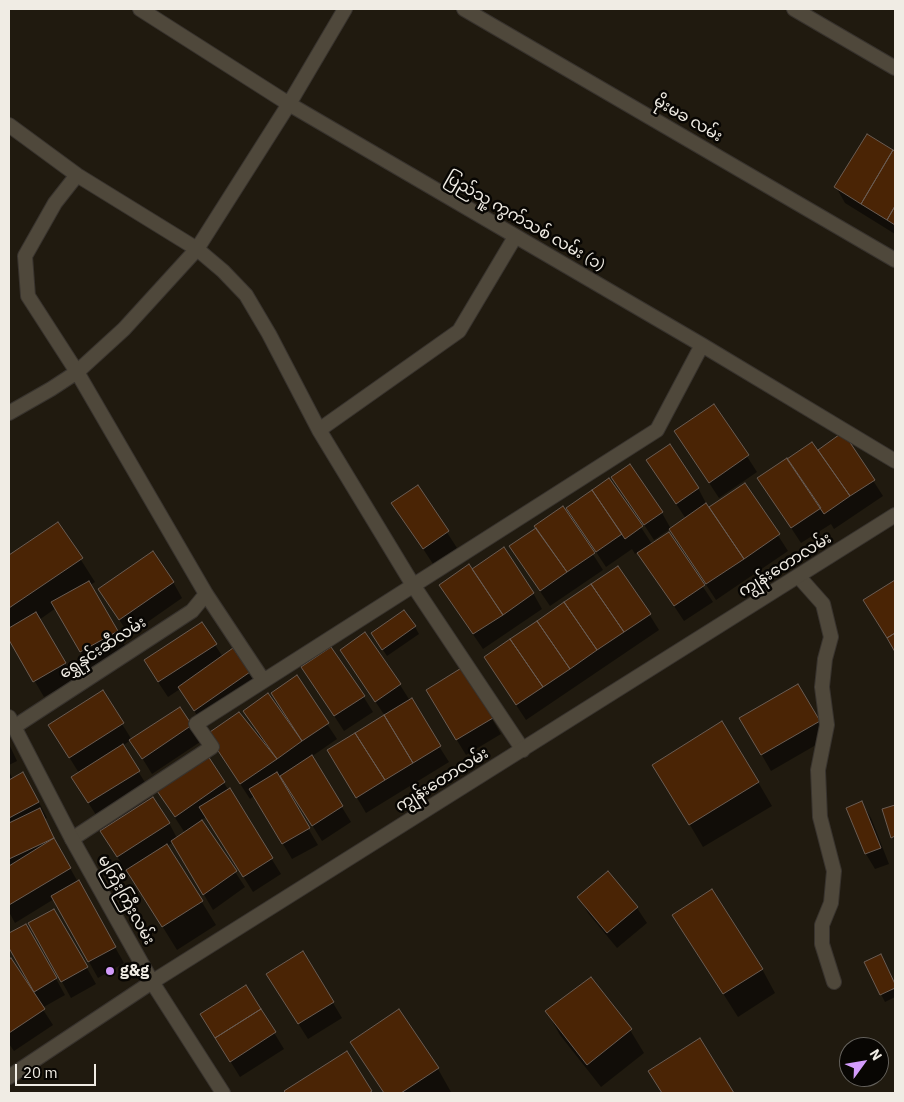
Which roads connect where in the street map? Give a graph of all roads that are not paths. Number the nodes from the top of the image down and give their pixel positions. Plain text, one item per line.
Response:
1 (140, 9) edge
2 (344, 9) edge
3 (464, 9) edge
4 (794, 9) edge
5 (895, 68) edge
6 (289, 104) junction
7 (9, 125) edge
8 (77, 175) junction
9 (515, 237) junction
10 (197, 249) junction
11 (895, 260) edge
12 (702, 345) junction
13 (77, 372) junction
14 (9, 413) edge
15 (319, 430) junction
16 (895, 461) edge
17 (895, 515) edge
18 (799, 577) junction
19 (413, 586) junction
20 (206, 594) junction
21 (263, 680) junction
22 (11, 722) edge
23 (523, 750) junction
24 (72, 839) junction
25 (152, 982) junction
26 (834, 982) dead end
27 (9, 1077) edge
28 (223, 1093) edge

1 - 6 street, ပြည်သူ့ ကွက်သစ် လမ်း (၁)
2 - 6 street
3 - 11 street, မိုးမခ လမ်း
4 - 5 street
6 - 9 street, ပြည်သူ့ ကွက်သစ် လမ်း (၁)
6 - 10 street
7 - 8 street
8 - 10 street
8 - 13 street
9 - 12 street, ပြည်သူ့ ကွက်သစ် လမ်း (၁)
9 - 15 street
10 - 13 street
10 - 15 street
12 - 16 street, ပြည်သူ့ ကွက်သစ် လမ်း (၁)
12 - 19 street
13 - 14 street
13 - 20 street
15 - 19 street
17 - 18 street, ကျွန်းတောလမ်း
18 - 23 street, ကျွန်းတောလမ်း
18 - 26 street
19 - 21 street
19 - 23 street
20 - 21 street
20 - 22 street, ရွှေနှင်းဆီလမ်း
21 - 24 street
22 - 24 street, မကြီးကြီးလမ်း
23 - 25 street, ကျွန်းတောလမ်း
24 - 25 street, မကြီးကြီးလမ်း
25 - 27 street, ကျွန်းတောလမ်း
25 - 28 street, မကြီးကြီးလမ်း

